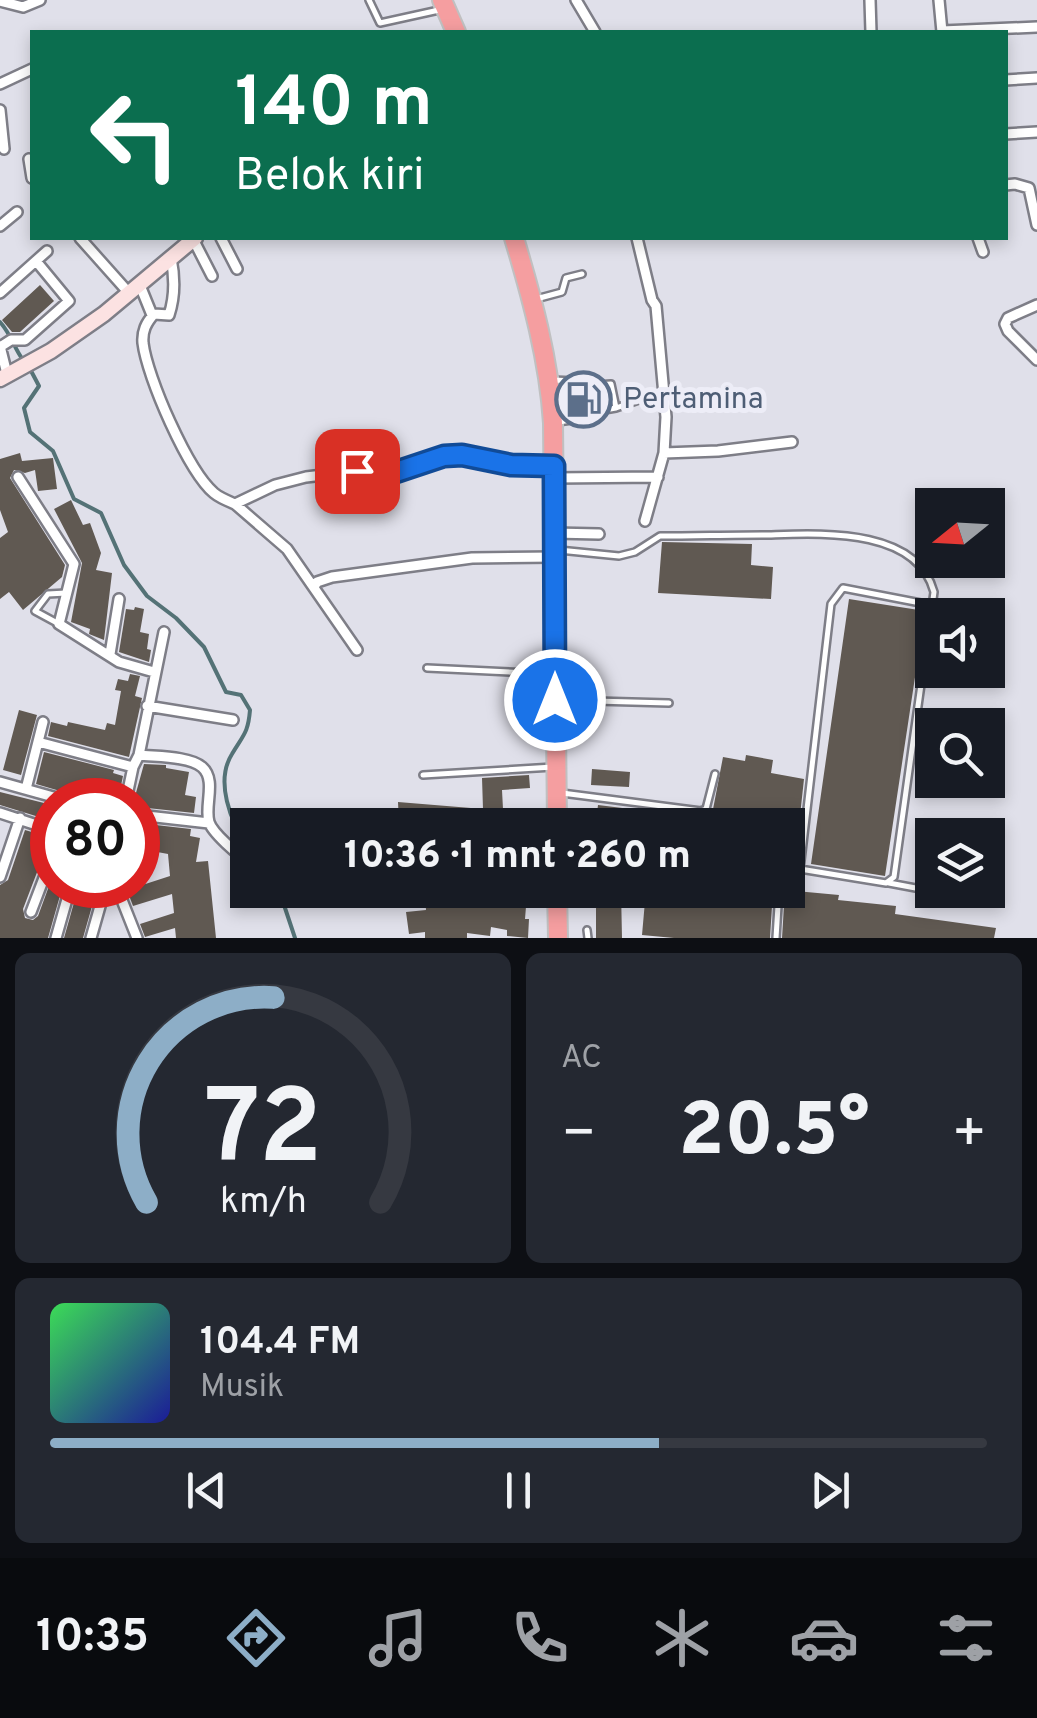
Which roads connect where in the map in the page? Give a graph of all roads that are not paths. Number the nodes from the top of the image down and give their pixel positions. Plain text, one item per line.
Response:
1 (40, 0) edge
2 (368, 0) edge
3 (576, 0) edge
4 (870, 0) edge
5 (940, 0) edge
6 (0, 2) edge
7 (445, 14) edge
8 (1037, 27) edge
9 (594, 30) edge
10 (871, 30) edge
11 (942, 30) edge
12 (980, 30) edge
13 (30, 70) edge
14 (1037, 78) edge
15 (1008, 80) edge
16 (0, 84) edge
17 (0, 110) edge
18 (1037, 132) edge
19 (1008, 134) edge
20 (4, 150) dead end
21 (1008, 185) edge
22 (17, 212) dead end
23 (1037, 225) edge
24 (0, 226) edge
25 (82, 240) edge
26 (191, 240) edge
27 (195, 240) edge
28 (222, 240) edge
29 (506, 240) edge
30 (515, 240) edge
31 (637, 240) edge
32 (979, 240) edge
33 (47, 251) dead end
34 (982, 252) dead end
35 (170, 256) junction
36 (36, 261) junction
37 (237, 269) dead end
38 (582, 274) dead end
39 (212, 276) dead end
40 (134, 288) junction
41 (0, 294) edge
42 (1037, 305) edge
43 (533, 309) junction
44 (152, 315) junction
45 (0, 347) edge
46 (1037, 360) edge
47 (3, 376) edge
48 (550, 380) junction
49 (650, 396) dead end
50 (616, 408) junction
51 (554, 422) junction
52 (792, 442) dead end
53 (664, 453) junction
54 (554, 472) junction
55 (658, 477) junction
56 (18, 478) dead end
57 (235, 504) junction
58 (645, 521) dead end
59 (599, 534) dead end
60 (554, 547) junction
61 (314, 588) junction
62 (68, 593) junction
63 (119, 598) dead end
64 (933, 598) edge
65 (915, 602) edge
66 (59, 624) junction
67 (164, 632) dead end
68 (356, 650) dead end
69 (110, 654) junction
70 (427, 668) dead end
71 (154, 672) junction
72 (554, 674) junction
73 (920, 688) edge
74 (555, 700) junction
75 (669, 702) dead end
76 (146, 706) junction
77 (232, 720) dead end
78 (43, 722) dead end
79 (38, 742) junction
80 (139, 755) junction
81 (556, 766) junction
82 (133, 767) junction
83 (423, 774) dead end
84 (715, 774) dead end
85 (131, 778) edge
86 (0, 782) edge
87 (26, 789) junction
88 (30, 790) edge
89 (556, 793) junction
90 (556, 808) edge
91 (0, 812) edge
92 (160, 817) edge
93 (20, 818) junction
94 (30, 822) edge
95 (209, 822) junction
96 (805, 828) edge
97 (230, 849) edge
98 (805, 870) edge
99 (0, 877) edge
100 (886, 883) junction
101 (915, 888) edge
102 (32, 908) edge
103 (64, 908) edge
104 (99, 908) edge
105 (125, 908) edge
106 (558, 908) edge
107 (778, 908) edge
108 (30, 912) dead end
109 (587, 930) dead end
110 (56, 938) edge
111 (91, 938) edge
112 (137, 938) edge
113 (558, 938) edge
114 (588, 938) edge
115 (776, 938) edge

1 - 6 street
2 - 7 lane
3 - 9 street
4 - 10 street
5 - 11 street
8 - 12 street
13 - 16 street
14 - 15 street
17 - 20 street
18 - 19 street
21 - 23 street
22 - 24 street
25 - 40 street
26 - 35 street
27 - 39 street
28 - 37 street
29 - 43 highway
30 - 43 highway
31 - 53 street
32 - 34 street
33 - 36 street
35 - 40 street
35 - 44 street
36 - 41 street
36 - 45 street
38 - 43 lane
40 - 44 street
40 - 47 street
42 - 46 street
43 - 48 highway
44 - 57 street
45 - 47 street
48 - 50 lane
48 - 51 highway
49 - 50 lane
50 - 51 lane
51 - 54 highway
52 - 53 street
53 - 55 street
54 - 55 street
54 - 57 street
54 - 60 highway
55 - 58 street
56 - 62 street
57 - 61 street
59 - 60 street
60 - 61 street
60 - 64 lane
60 - 72 highway
61 - 68 street
62 - 66 street
62 - 66 lane
63 - 69 street
65 - 96 lane
66 - 69 street
67 - 71 street
69 - 71 street
70 - 72 lane
71 - 76 street
72 - 74 highway
73 - 100 lane
74 - 75 lane
74 - 81 highway
76 - 77 street
76 - 80 street
78 - 79 street
79 - 82 street
79 - 87 street
80 - 82 street
80 - 95 street
81 - 83 lane
81 - 89 highway
82 - 85 street
84 - 89 lane
86 - 87 street
87 - 88 street
89 - 90 highway
91 - 93 street
92 - 95 street
93 - 94 street
93 - 99 street
95 - 97 street
98 - 100 lane
100 - 101 lane
102 - 108 street
103 - 110 street
104 - 111 street
105 - 112 street
106 - 113 highway
107 - 115 lane
109 - 114 lane

